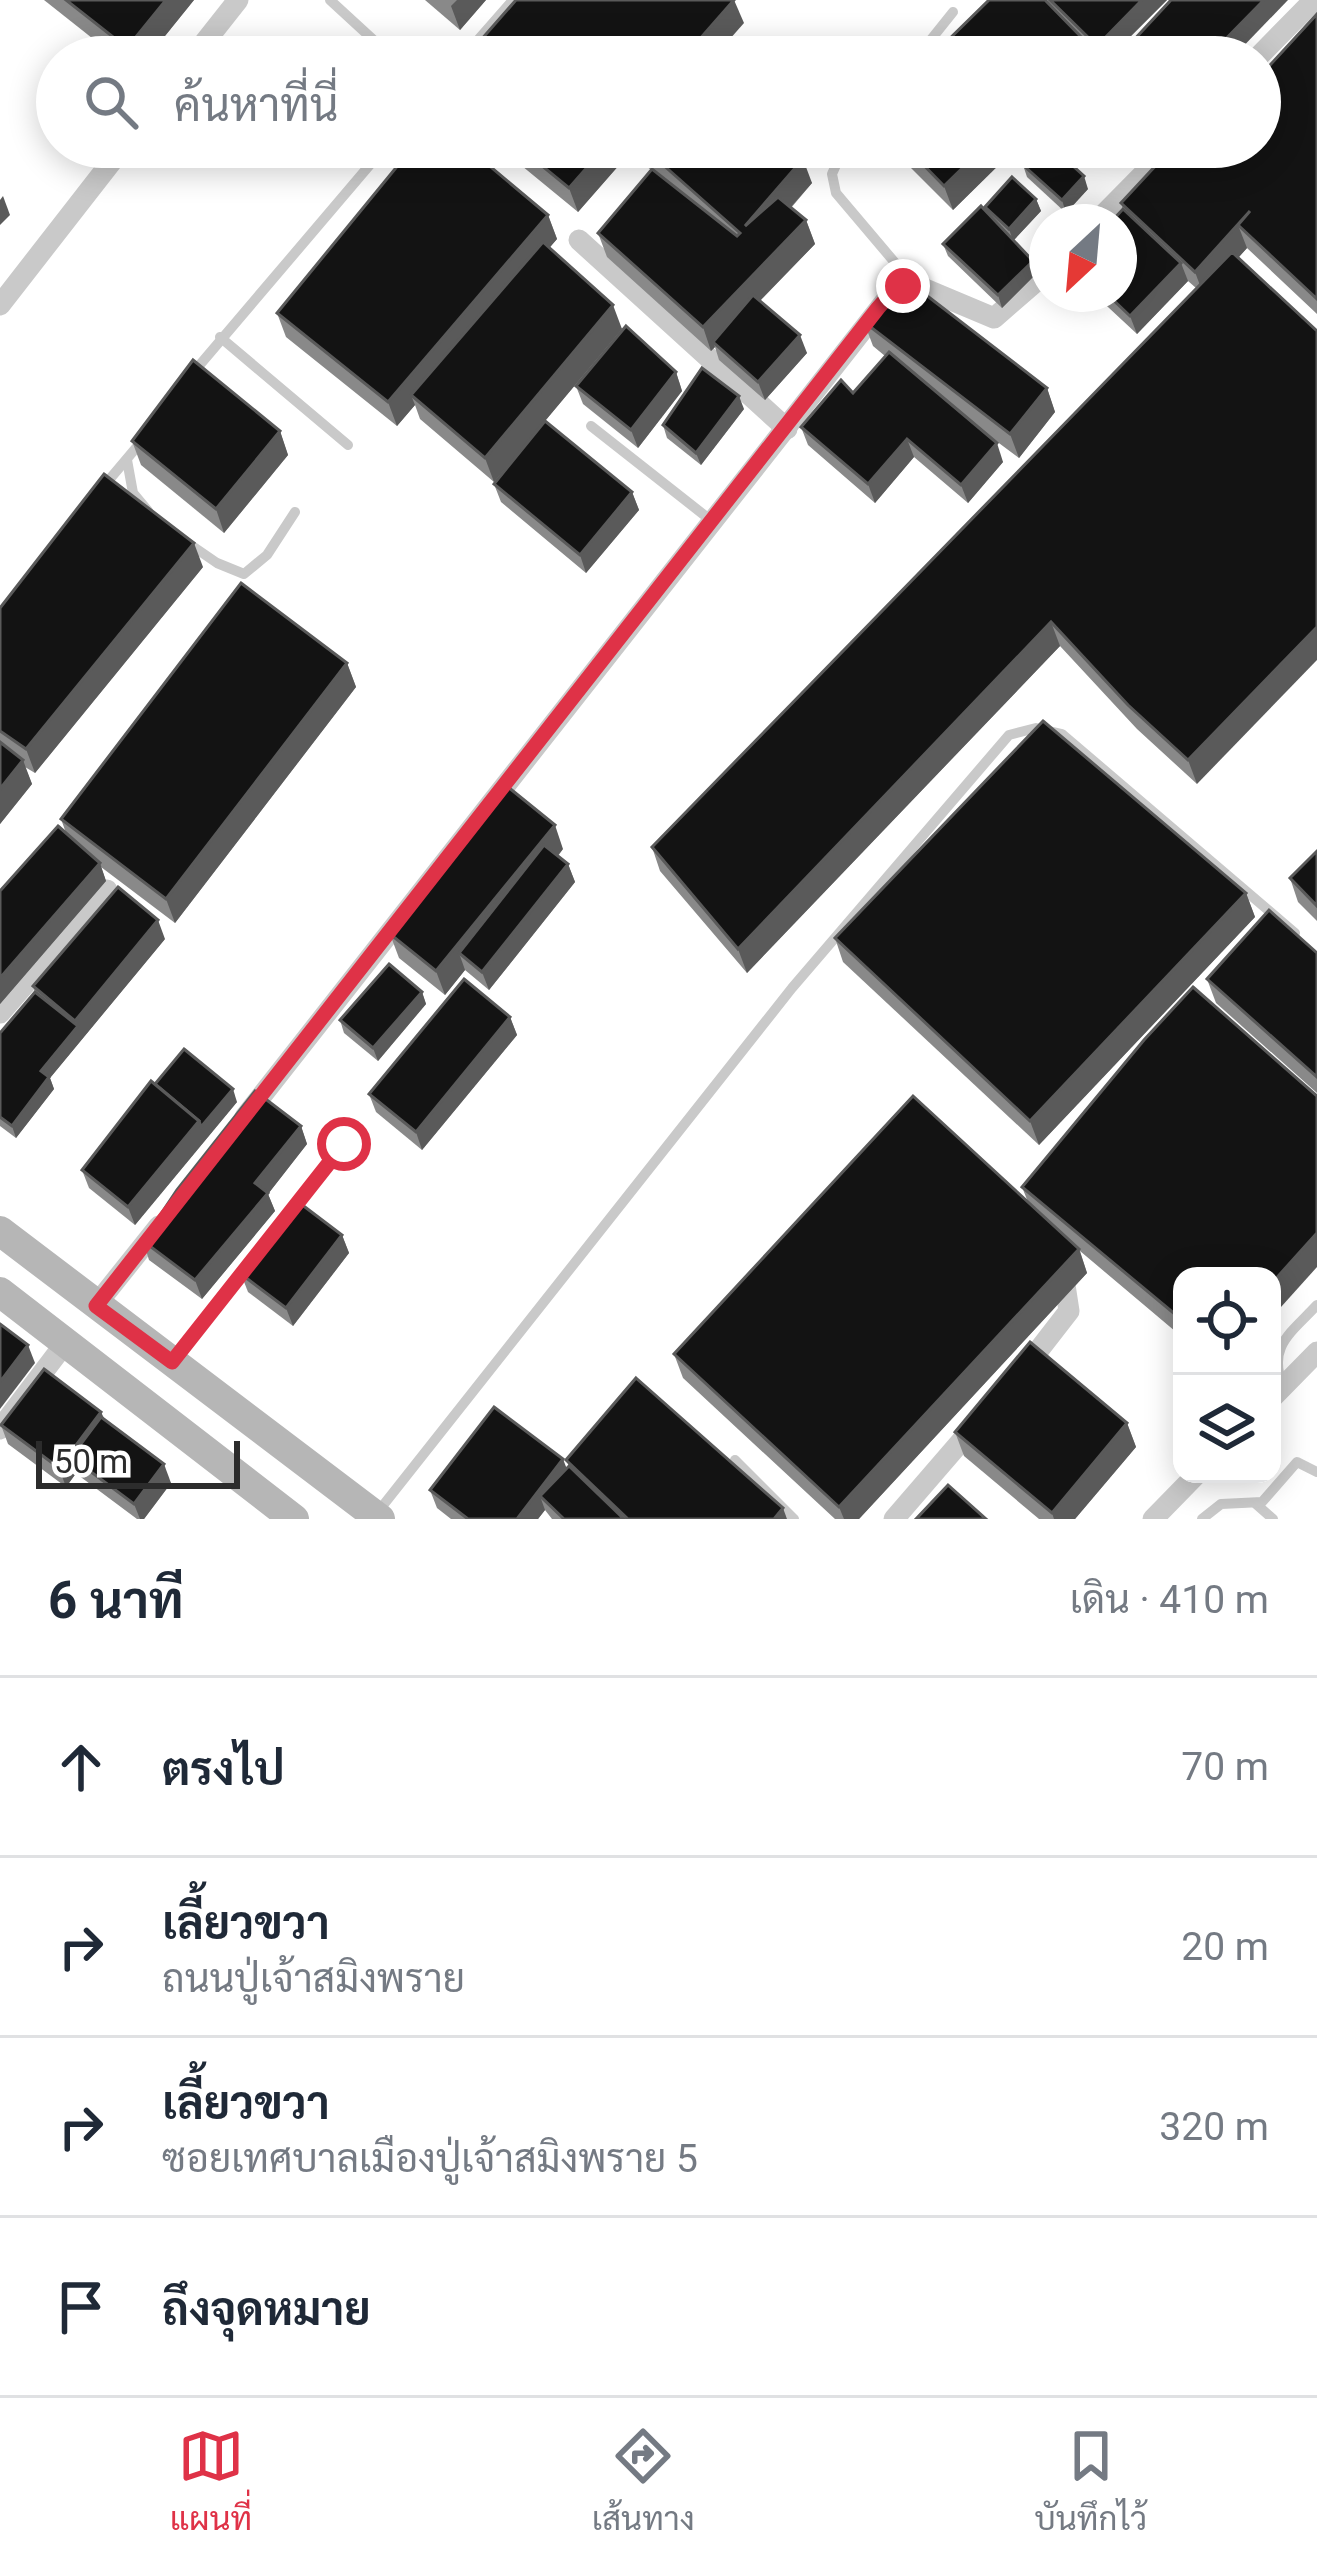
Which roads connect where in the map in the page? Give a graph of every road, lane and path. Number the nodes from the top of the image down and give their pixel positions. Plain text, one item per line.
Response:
1 (238, 0) edge
2 (330, 0) edge
3 (513, 0) edge
4 (1314, 0) edge
5 (953, 12) dead end
6 (210, 36) edge
7 (369, 36) edge
8 (481, 36) edge
9 (934, 36) edge
10 (1279, 36) edge
11 (107, 168) edge
12 (367, 168) edge
13 (835, 168) edge
14 (1149, 168) edge
15 (1114, 204) edge
16 (579, 240) dead end
17 (914, 284) junction
18 (1029, 288) edge
19 (0, 305) edge
20 (220, 338) junction
21 (180, 390) edge
22 (154, 425) edge
23 (590, 426) dead end
24 (787, 429) junction
25 (348, 445) dead end
26 (127, 460) junction
27 (100, 491) edge
28 (295, 512) dead end
29 (157, 521) edge
30 (713, 522) junction
31 (172, 532) edge
32 (107, 890) dead end
33 (1295, 933) edge
34 (0, 1013) edge
35 (229, 1138) edge
36 (344, 1144) dead end
37 (170, 1212) edge
38 (287, 1217) edge
39 (0, 1231) edge
40 (258, 1253) edge
41 (1031, 1254) edge
42 (62, 1279) junction
43 (0, 1292) edge
44 (1317, 1305) edge
45 (96, 1306) junction
46 (33, 1317) junction
47 (66, 1342) junction
48 (1317, 1352) edge
49 (172, 1362) junction
50 (1277, 1375) edge
51 (1281, 1389) edge
52 (0, 1429) edge
53 (734, 1460) edge
54 (1317, 1472) edge
55 (1189, 1483) edge
56 (1256, 1504) junction
57 (377, 1517) edge
58 (1158, 1517) edge
59 (294, 1519) edge
60 (794, 1519) edge
61 (894, 1519) edge
62 (1202, 1519) edge
63 (1273, 1519) edge

1 - 6 street
2 - 7 lane
3 - 8 lane
4 - 10 street
5 - 9 lane
11 - 19 street
12 - 20 lane
13 - 17 lane
14 - 15 street
16 - 24 street
17 - 18 street
17 - 24 street
20 - 21 lane
20 - 25 lane
22 - 26 lane
23 - 30 lane
24 - 30 street
26 - 27 lane
26 - 29 lane
28 - 31 lane
30 - 35 street
32 - 34 street
33 - 57 lane
36 - 38 lane
37 - 45 street
39 - 42 main road
40 - 49 lane
41 - 61 street
42 - 45 main road
42 - 46 main road
43 - 46 main road
44 - 50 lane
45 - 49 main road
46 - 47 main road
47 - 52 street
47 - 59 main road
48 - 51 street
49 - 57 main road
53 - 60 lane
54 - 56 lane
55 - 58 street
56 - 62 lane
56 - 63 lane

